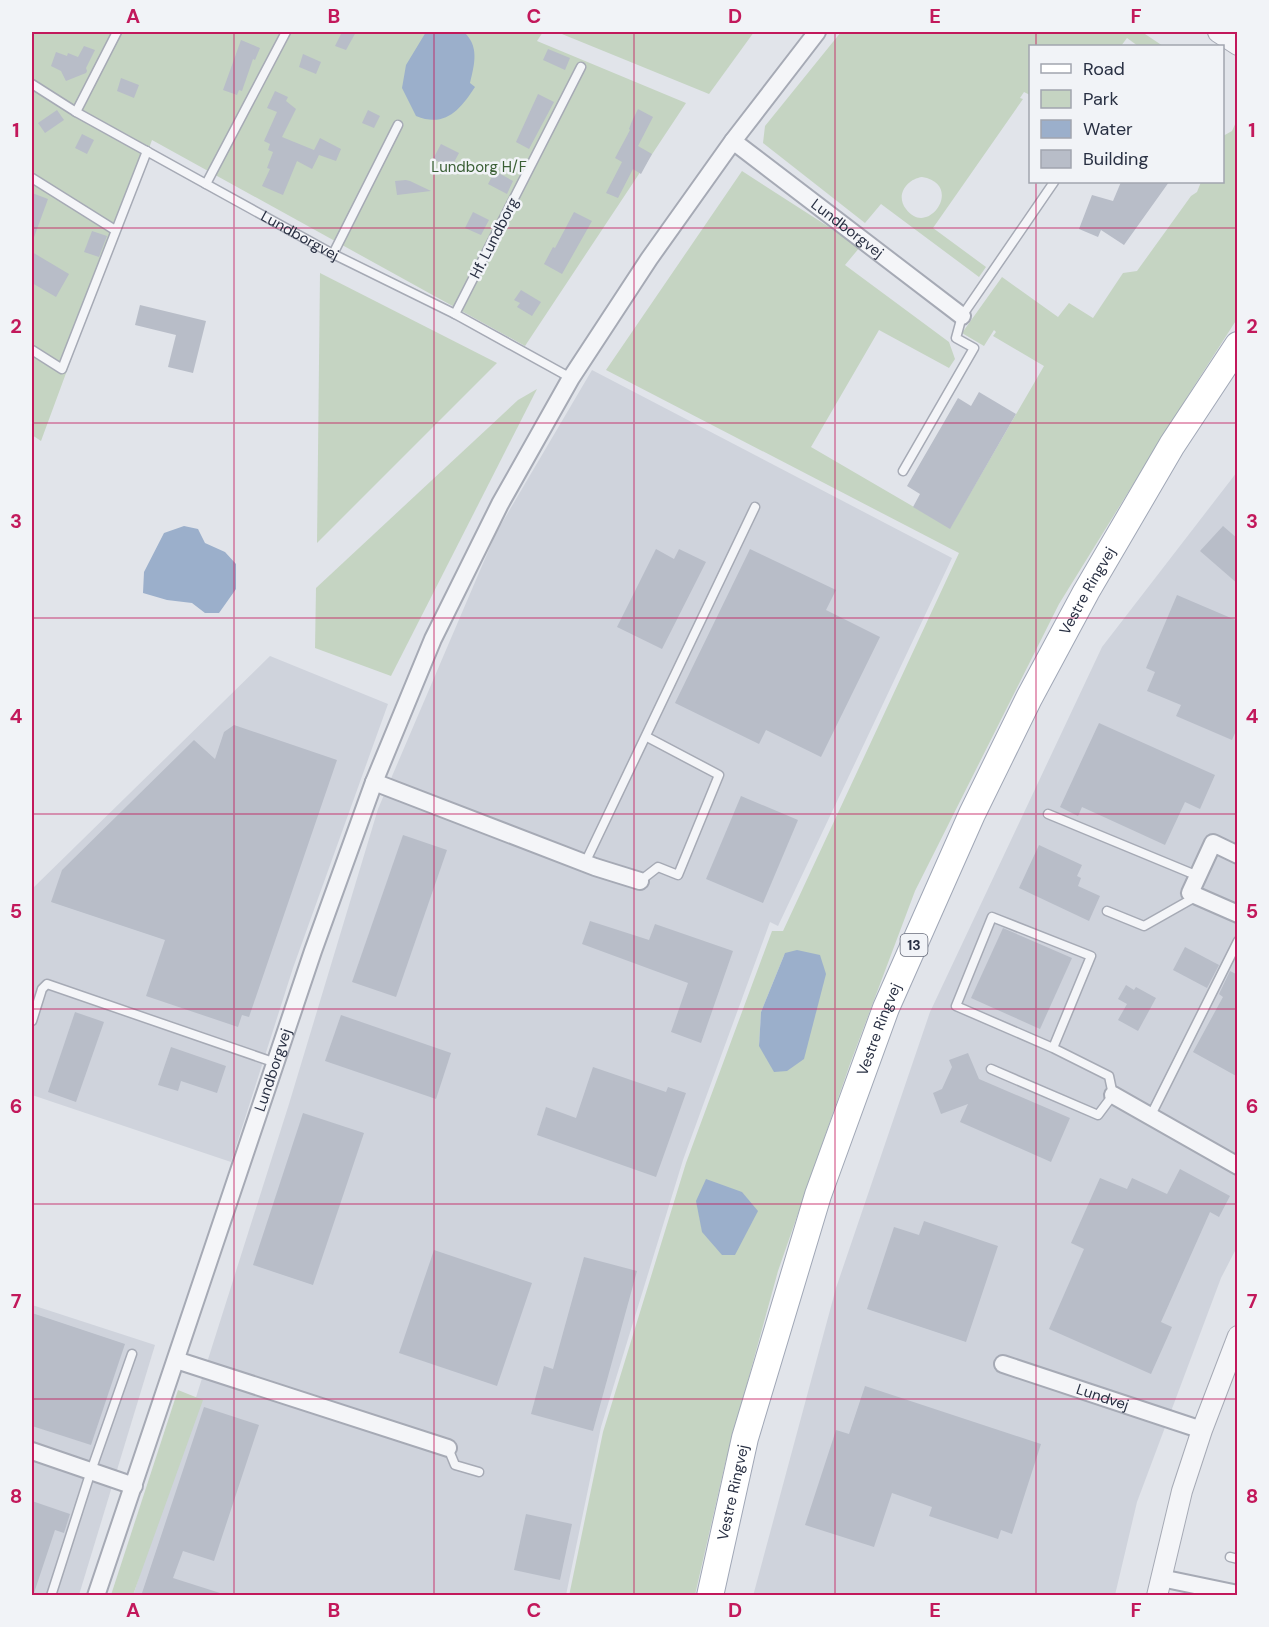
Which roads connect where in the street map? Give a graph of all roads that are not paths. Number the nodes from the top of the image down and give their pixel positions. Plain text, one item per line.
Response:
1 (117, 32) edge
2 (286, 32) edge
3 (817, 32) edge
4 (1218, 32) edge
5 (1238, 45) edge
6 (581, 67) dead end
7 (32, 84) edge
8 (76, 112) junction
9 (398, 125) dead end
10 (733, 141) junction
11 (147, 152) junction
12 (32, 178) edge
13 (1053, 183) edge
14 (206, 184) junction
15 (115, 230) junction
16 (333, 254) junction
17 (455, 314) junction
18 (962, 316) junction
19 (1238, 345) edge
20 (32, 350) edge
21 (571, 378) junction
22 (903, 471) dead end
23 (755, 507) dead end
24 (647, 737) junction
25 (374, 782) junction
26 (1048, 814) dead end
27 (1238, 855) edge
28 (585, 863) junction
29 (1198, 876) junction
30 (640, 881) joint
31 (1197, 896) junction
32 (1107, 911) dead end
33 (1238, 914) edge
34 (1238, 941) edge
35 (32, 1021) edge
36 (1053, 1048) junction
37 (276, 1063) junction
38 (991, 1069) dead end
39 (1113, 1095) junction
40 (1150, 1117) junction
41 (1238, 1166) edge
42 (1238, 1336) edge
43 (132, 1354) dead end
44 (176, 1360) junction
45 (1003, 1364) dead end
46 (1202, 1430) junction
47 (448, 1448) joint
48 (32, 1451) edge
49 (91, 1471) junction
50 (479, 1473) dead end
51 (134, 1486) junction
52 (1159, 1587) edge
53 (1238, 1594) edge
54 (51, 1596) edge
55 (96, 1596) edge
56 (710, 1596) edge

1 - 8 lane
2 - 14 lane
3 - 10 street, Lundborgvej
4 - 5 street
6 - 17 lane, Hf. Lundborg
7 - 8 lane, Lundborgvej
8 - 11 lane, Lundborgvej
9 - 16 lane
10 - 18 street, Lundborgvej
10 - 21 street, Lundborgvej
11 - 14 lane, Lundborgvej
11 - 15 lane
12 - 15 lane
13 - 18 lane
14 - 16 lane, Lundborgvej
15 - 20 lane
16 - 17 lane, Lundborgvej
17 - 21 lane, Lundborgvej
18 - 22 lane
19 - 56 main road, Vestre Ringvej / 13
21 - 25 street, Lundborgvej
23 - 24 lane
24 - 28 lane
24 - 30 lane
25 - 28 street
25 - 37 street, Lundborgvej
26 - 29 lane
27 - 29 street
28 - 30 street
29 - 31 street
31 - 32 lane
31 - 33 street
34 - 40 lane
35 - 37 lane
36 - 36 lane
36 - 39 lane
37 - 44 street, Lundborgvej
38 - 39 lane
39 - 40 street
40 - 41 street
42 - 46 street
43 - 49 lane
44 - 47 street
44 - 51 street, Lundborgvej
45 - 46 street, Lundvej
46 - 52 street
47 - 50 lane
48 - 49 street
49 - 51 street
49 - 54 lane
51 - 55 street, Lundborgvej
52 - 53 street

